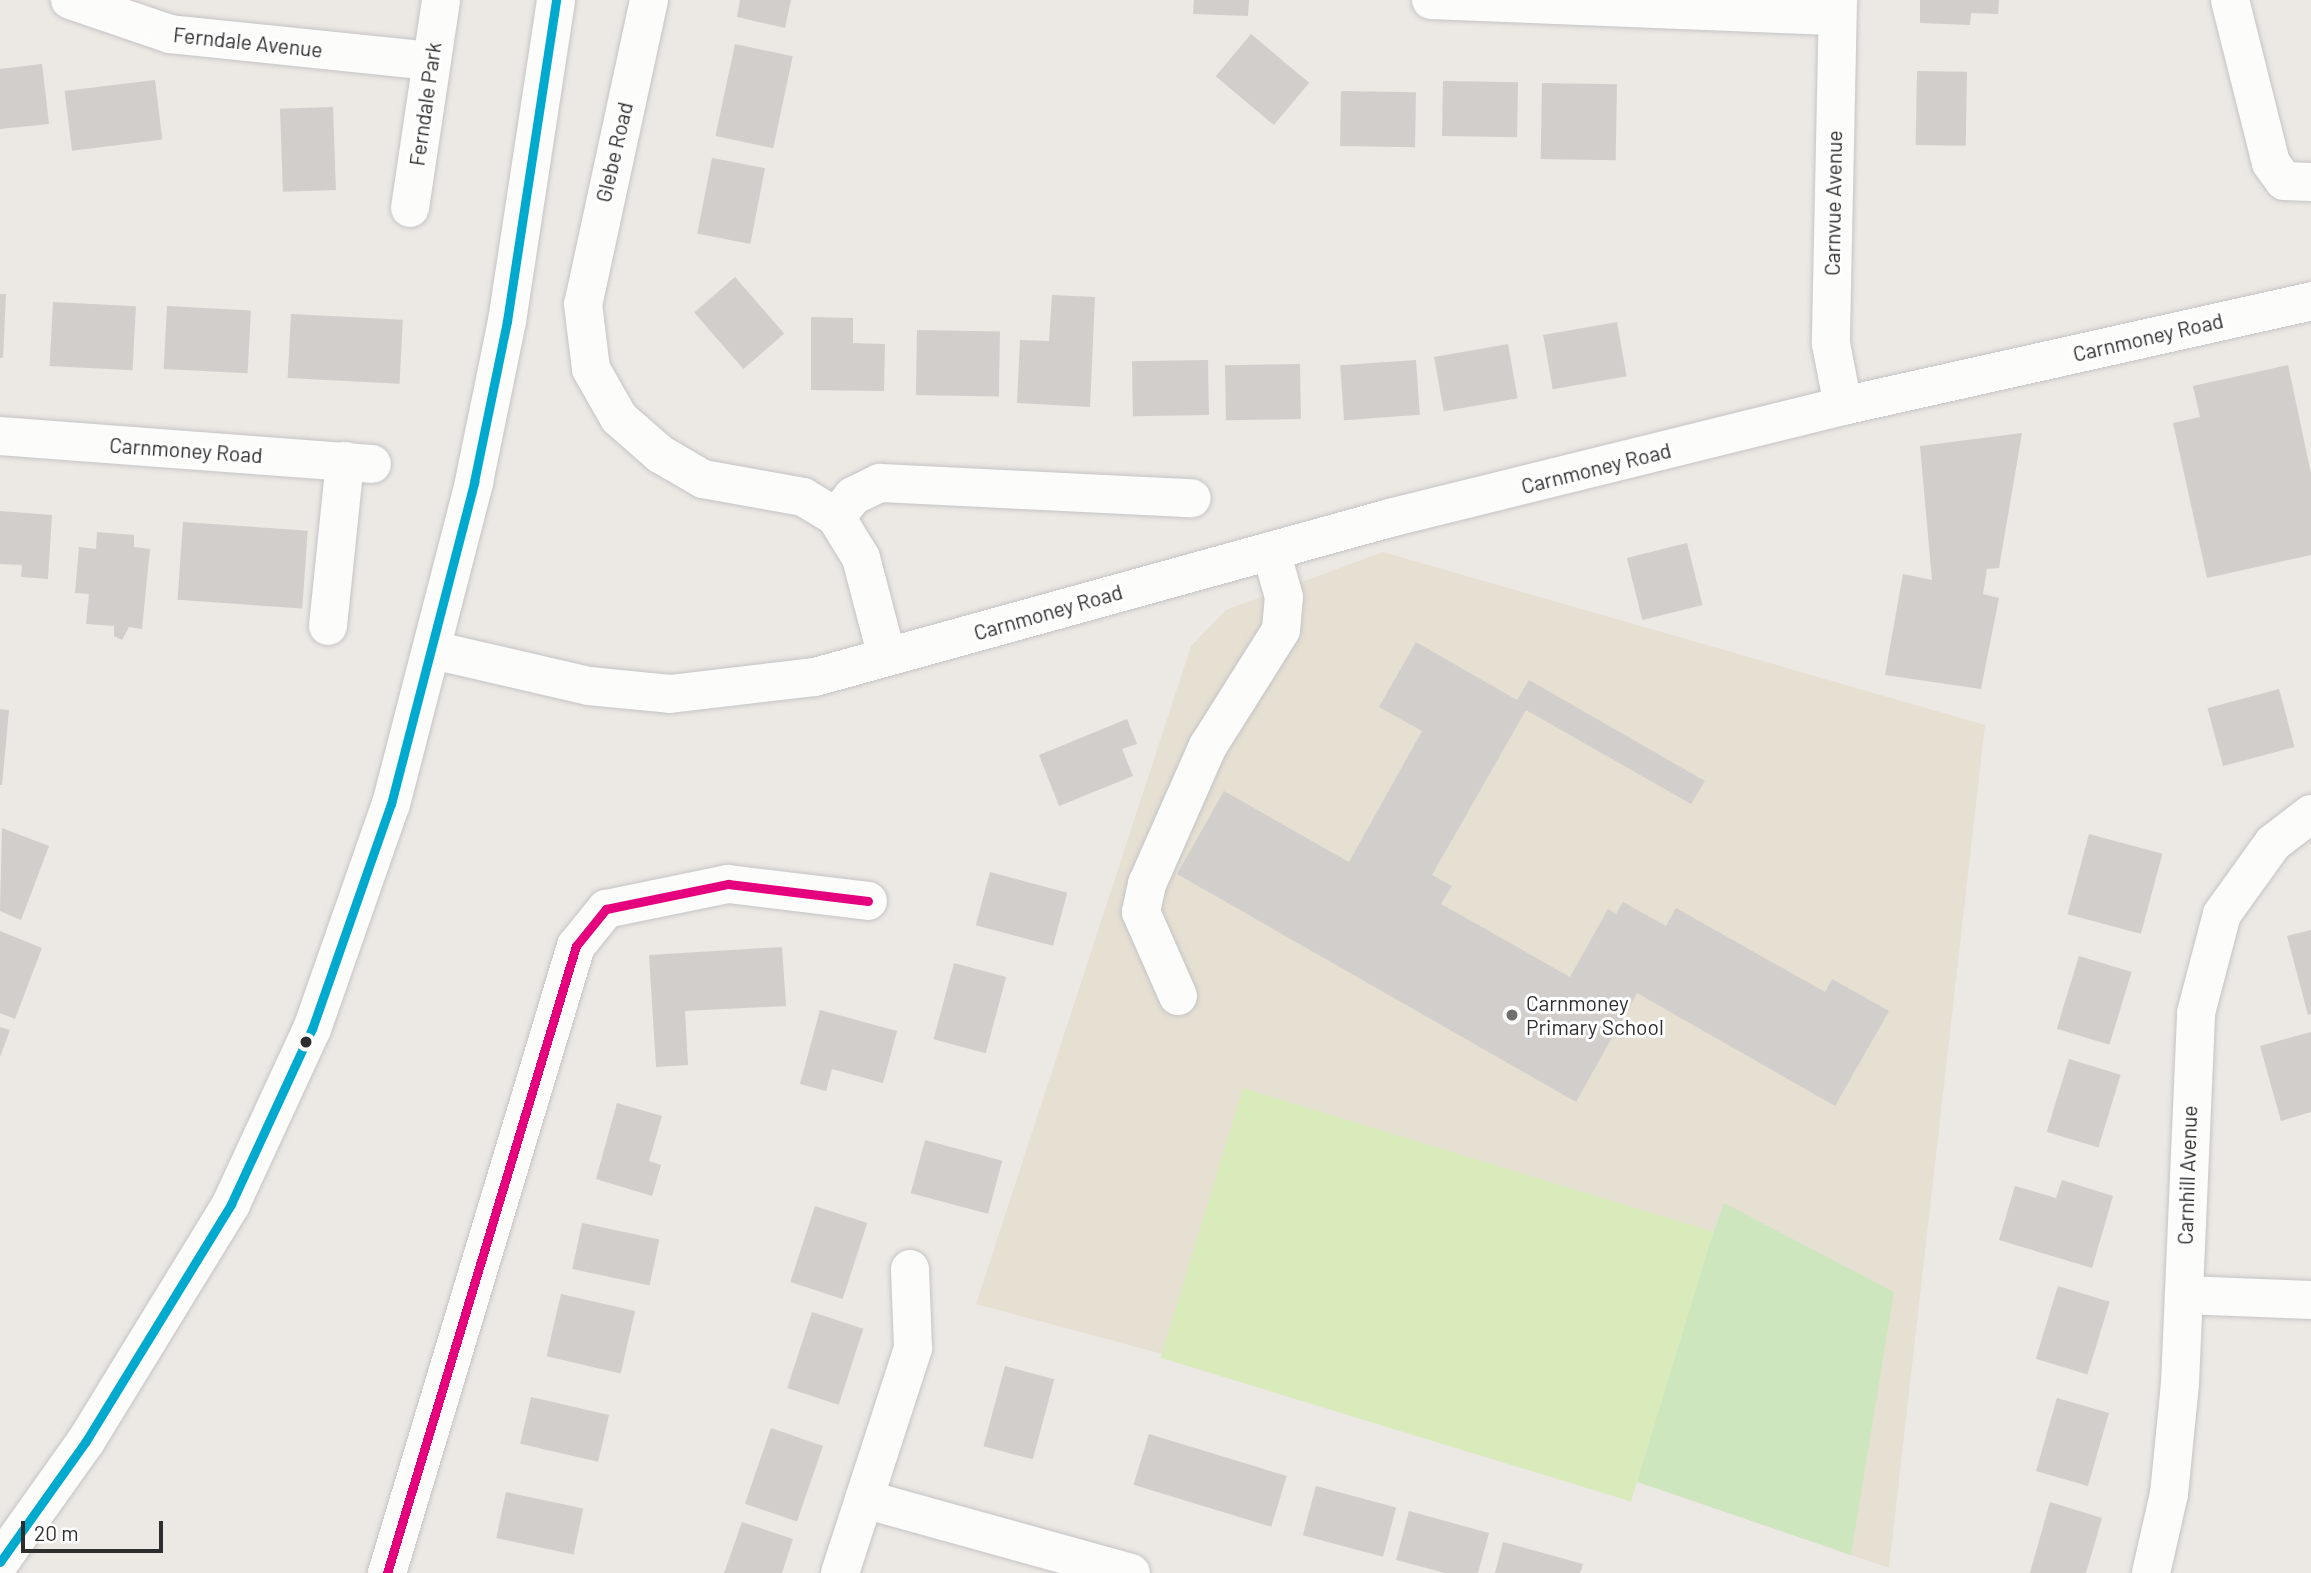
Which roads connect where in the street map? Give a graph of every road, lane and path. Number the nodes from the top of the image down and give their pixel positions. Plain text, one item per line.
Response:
1 (70, 0) edge
2 (441, 0) edge
3 (556, 0) edge
4 (649, 0) edge
5 (1431, 0) edge
6 (2230, 0) edge
7 (1837, 8) edge
8 (432, 61) junction
9 (2311, 182) edge
10 (410, 208) dead end
11 (2311, 301) edge
12 (1843, 406) junction
13 (0, 436) edge
14 (1192, 498) dead end
15 (836, 517) junction
16 (1271, 551) junction
17 (328, 626) dead end
18 (433, 650) junction
19 (887, 657) junction
20 (2311, 814) edge
21 (867, 901) dead end
22 (1178, 996) dead end
23 (909, 1269) dead end
24 (2184, 1295) junction
25 (2311, 1300) edge
26 (864, 1499) junction
27 (0, 1562) edge
28 (387, 1573) edge
29 (840, 1573) edge
30 (1131, 1573) edge
31 (2151, 1573) edge

1 - 8 street, Ferndale Avenue
2 - 8 street, Ferndale Park
3 - 18 street
4 - 15 street, Glebe Road
5 - 7 street
6 - 9 street
7 - 12 street, Carnvue Avenue
8 - 10 street, Ferndale Park
11 - 12 street, Carnmoney Road
12 - 16 street, Carnmoney Road
13 - 17 street, Carnmoney Road
14 - 15 street
15 - 19 street
16 - 19 street, Carnmoney Road
16 - 22 street
18 - 19 street, Carnmoney Road
18 - 27 street
20 - 24 street, Carnhill Avenue
21 - 28 street
23 - 26 street
24 - 25 street
24 - 31 street, Carnhill Avenue
26 - 29 street
26 - 30 street

